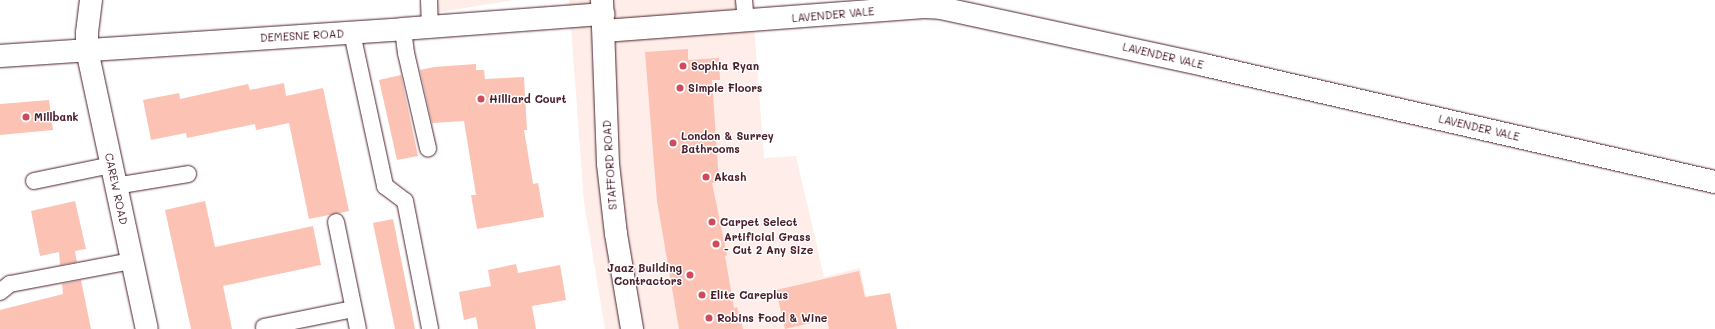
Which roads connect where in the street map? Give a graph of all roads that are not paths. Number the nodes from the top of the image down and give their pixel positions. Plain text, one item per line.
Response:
1 (91, 0) edge
2 (429, 0) edge
3 (744, 0) edge
4 (603, 15) edge
5 (746, 22) junction
6 (430, 27) junction
7 (403, 29) junction
8 (352, 33) junction
9 (87, 50) junction
10 (0, 56) edge
11 (428, 148) dead end
12 (188, 174) dead end
13 (113, 175) junction
14 (34, 181) dead end
15 (1715, 182) edge
16 (336, 222) dead end
17 (132, 261) junction
18 (0, 292) edge
19 (353, 309) junction
20 (264, 327) dead end
21 (147, 329) edge
22 (358, 329) edge
23 (430, 329) edge
24 (632, 329) edge

1 - 9 street, CAREW ROAD
2 - 6 lane
3 - 5 lane
4 - 5 street, LAVENDER VALE
4 - 6 street, DEMESNE ROAD
4 - 24 street, STAFFORD ROAD
5 - 15 street, LAVENDER VALE
6 - 7 street, DEMESNE ROAD
7 - 8 street, DEMESNE ROAD
7 - 11 lane
8 - 9 street, DEMESNE ROAD
8 - 23 lane
9 - 10 street, DEMESNE ROAD
9 - 13 street, CAREW ROAD
12 - 13 lane
13 - 14 lane
13 - 17 street, CAREW ROAD
16 - 19 lane
17 - 18 lane
17 - 21 street, CAREW ROAD
19 - 20 lane
19 - 22 lane

